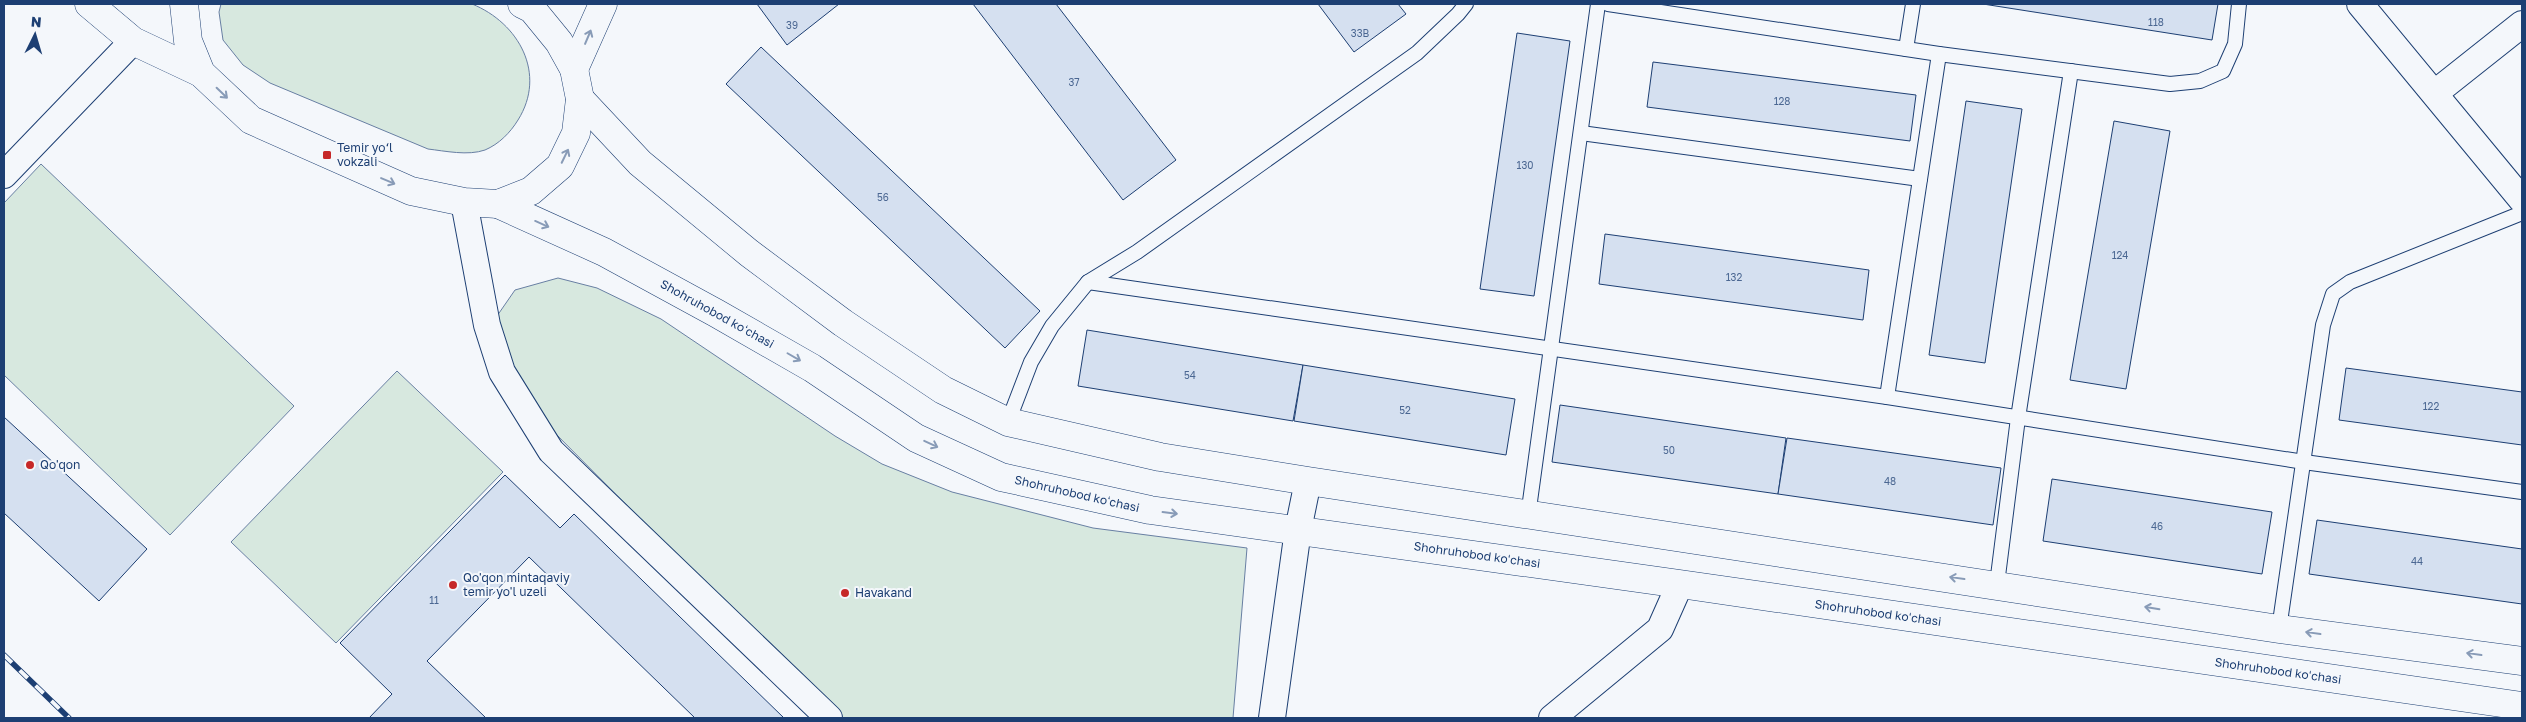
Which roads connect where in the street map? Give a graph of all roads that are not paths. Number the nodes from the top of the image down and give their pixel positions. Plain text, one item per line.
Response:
1 (89, 4) edge
2 (184, 4) edge
3 (522, 4) edge
4 (602, 4) edge
5 (1466, 4) edge
6 (1598, 4) edge
7 (1608, 4) edge
8 (1913, 4) edge
9 (2239, 4) edge
10 (2360, 4) edge
11 (2522, 24) edge
12 (133, 41) junction
13 (1906, 49) junction
14 (1939, 54) junction
15 (574, 70) junction
16 (2071, 71) junction
17 (201, 73) junction
18 (2435, 93) junction
19 (580, 99) junction
20 (1580, 133) junction
21 (4, 176) edge
22 (1920, 179) junction
23 (2522, 200) edge
24 (464, 202) junction
25 (498, 204) junction
26 (2522, 213) edge
27 (1088, 282) junction
28 (1551, 349) junction
29 (1886, 398) junction
30 (2018, 418) junction
31 (1008, 422) junction
32 (2304, 462) junction
33 (1308, 481) junction
34 (2522, 492) edge
35 (1528, 516) junction
36 (1298, 530) junction
37 (1680, 584) junction
38 (1997, 584) junction
39 (2280, 628) junction
40 (2522, 661) edge
41 (2522, 706) edge
42 (829, 718) edge
43 (1272, 718) edge
44 (1552, 718) edge

1 - 12 main road
2 - 17 main road
3 - 15 main road
15 -> 4 main road
5 - 27 lane
6 - 20 lane
7 - 13 lane
8 - 13 lane
9 - 16 lane
10 - 18 street
11 - 18 street
12 - 17 main road
12 - 21 street
13 - 14 lane
14 - 16 lane
14 - 22 lane
15 - 19 main road
16 - 30 lane
17 -> 24 main road
18 - 23 street
25 -> 19 main road
19 - 31 main road
20 - 22 lane
20 - 28 lane
22 - 29 lane
24 - 25 main road
24 - 42 street
25 -> 36 main road, Shohruhobod koʻchasi
26 - 32 lane
27 - 28 lane
27 - 31 lane
28 - 29 lane
28 - 35 lane
29 - 30 lane
30 - 32 lane
30 - 38 lane
31 - 33 main road
32 - 34 lane
32 - 39 lane
33 - 35 main road
33 - 36 street
38 -> 35 main road
36 - 37 main road, Shohruhobod koʻchasi
36 - 43 street
37 - 41 main road, Shohruhobod koʻchasi
37 - 44 street
39 -> 38 main road
40 -> 39 main road

